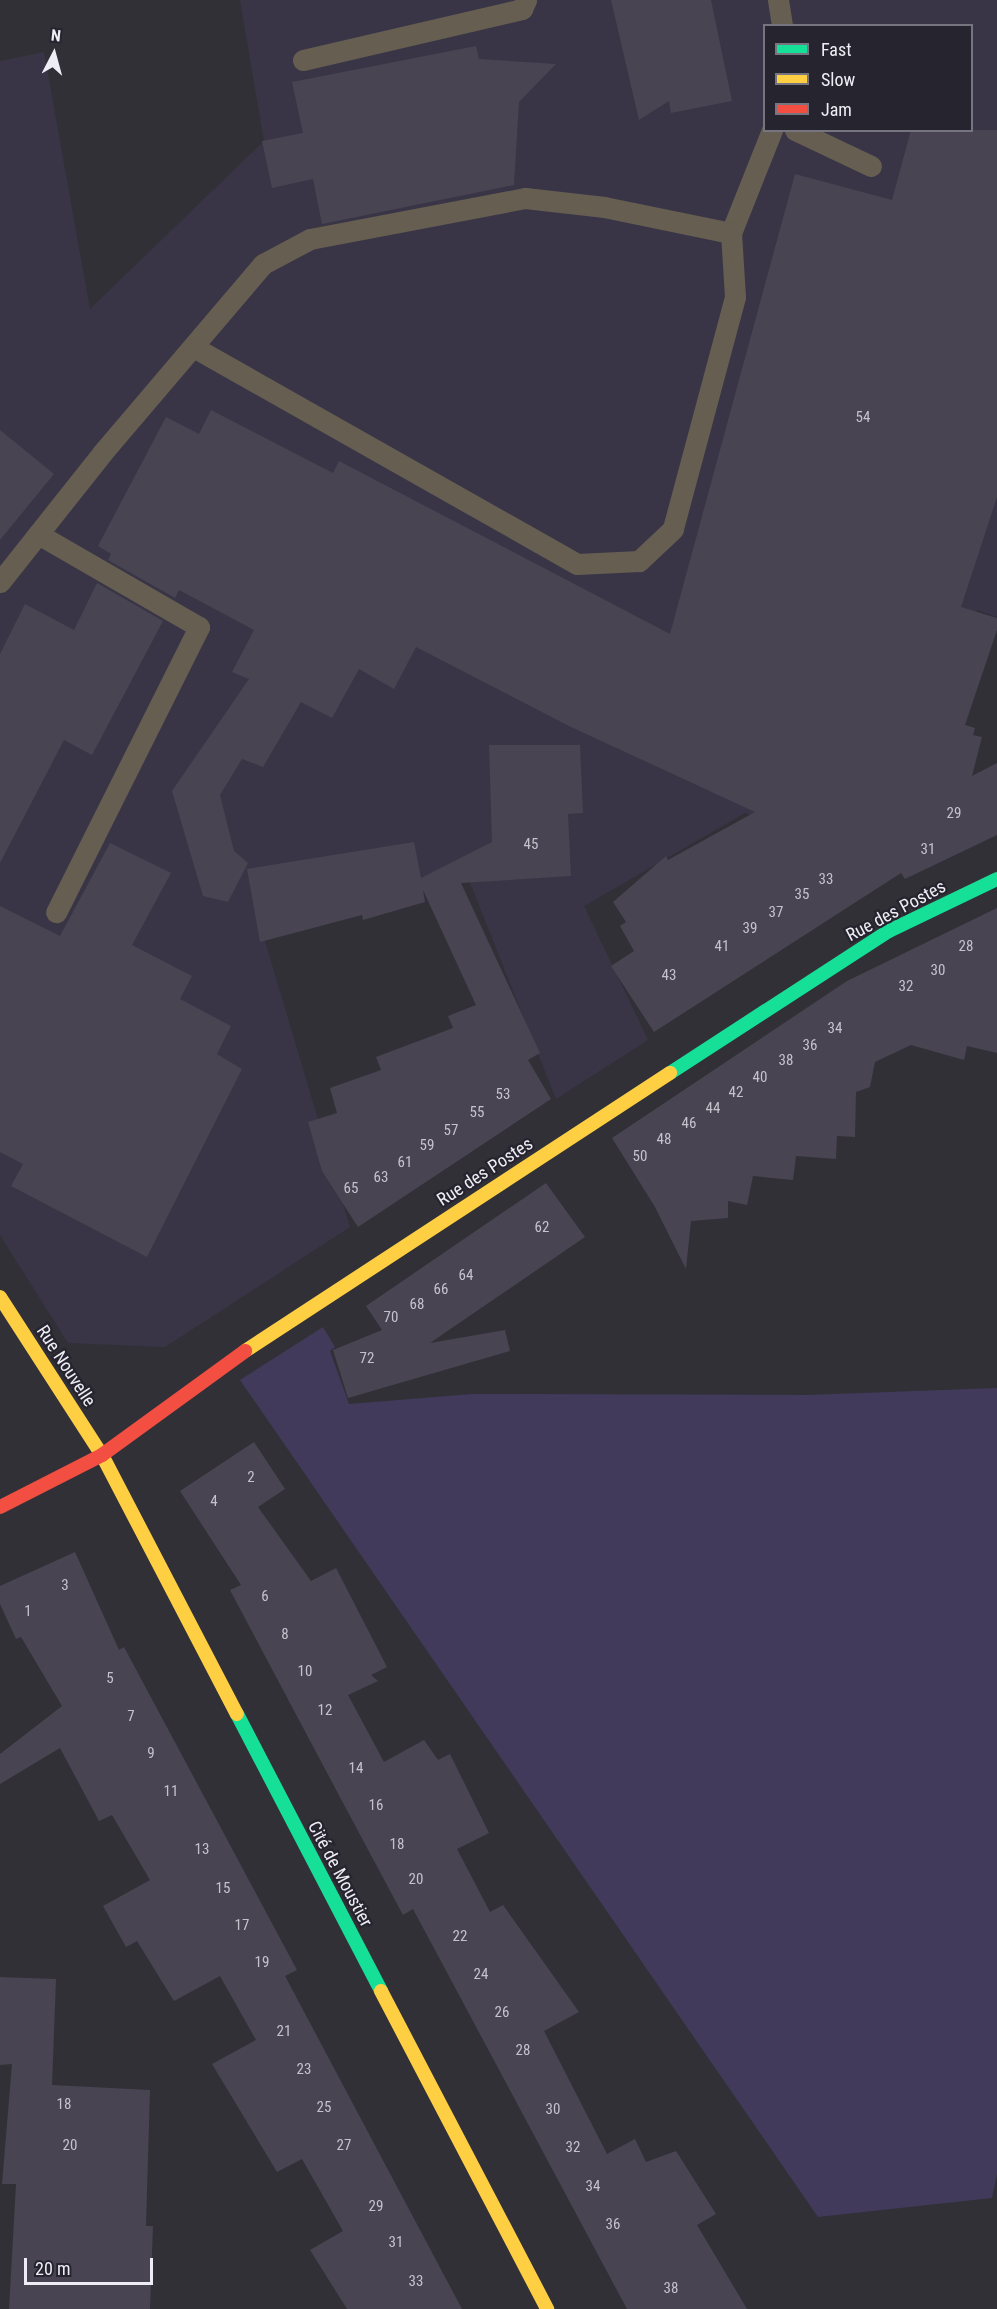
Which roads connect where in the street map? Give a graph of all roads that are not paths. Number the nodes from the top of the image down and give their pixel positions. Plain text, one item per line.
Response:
1 (526, 0) edge
2 (778, 0) edge
3 (782, 24) edge
4 (303, 60) dead end
5 (771, 132) edge
6 (799, 132) edge
7 (871, 166) dead end
8 (731, 233) junction
9 (193, 347) junction
10 (38, 534) junction
11 (0, 582) edge
12 (997, 879) edge
13 (56, 912) dead end
14 (0, 1297) edge
15 (102, 1455) junction
16 (0, 1507) edge
17 (547, 2309) edge

1 - 4 lane
2 - 3 lane
5 - 8 lane
6 - 7 lane
8 - 9 lane
8 - 9 lane
9 - 10 lane
10 - 11 lane
10 - 13 lane
12 - 15 street, Rue des Postes
14 - 15 street, Rue Nouvelle
15 - 16 street, Rue des Postes
15 - 17 street, Cité de Moustier

